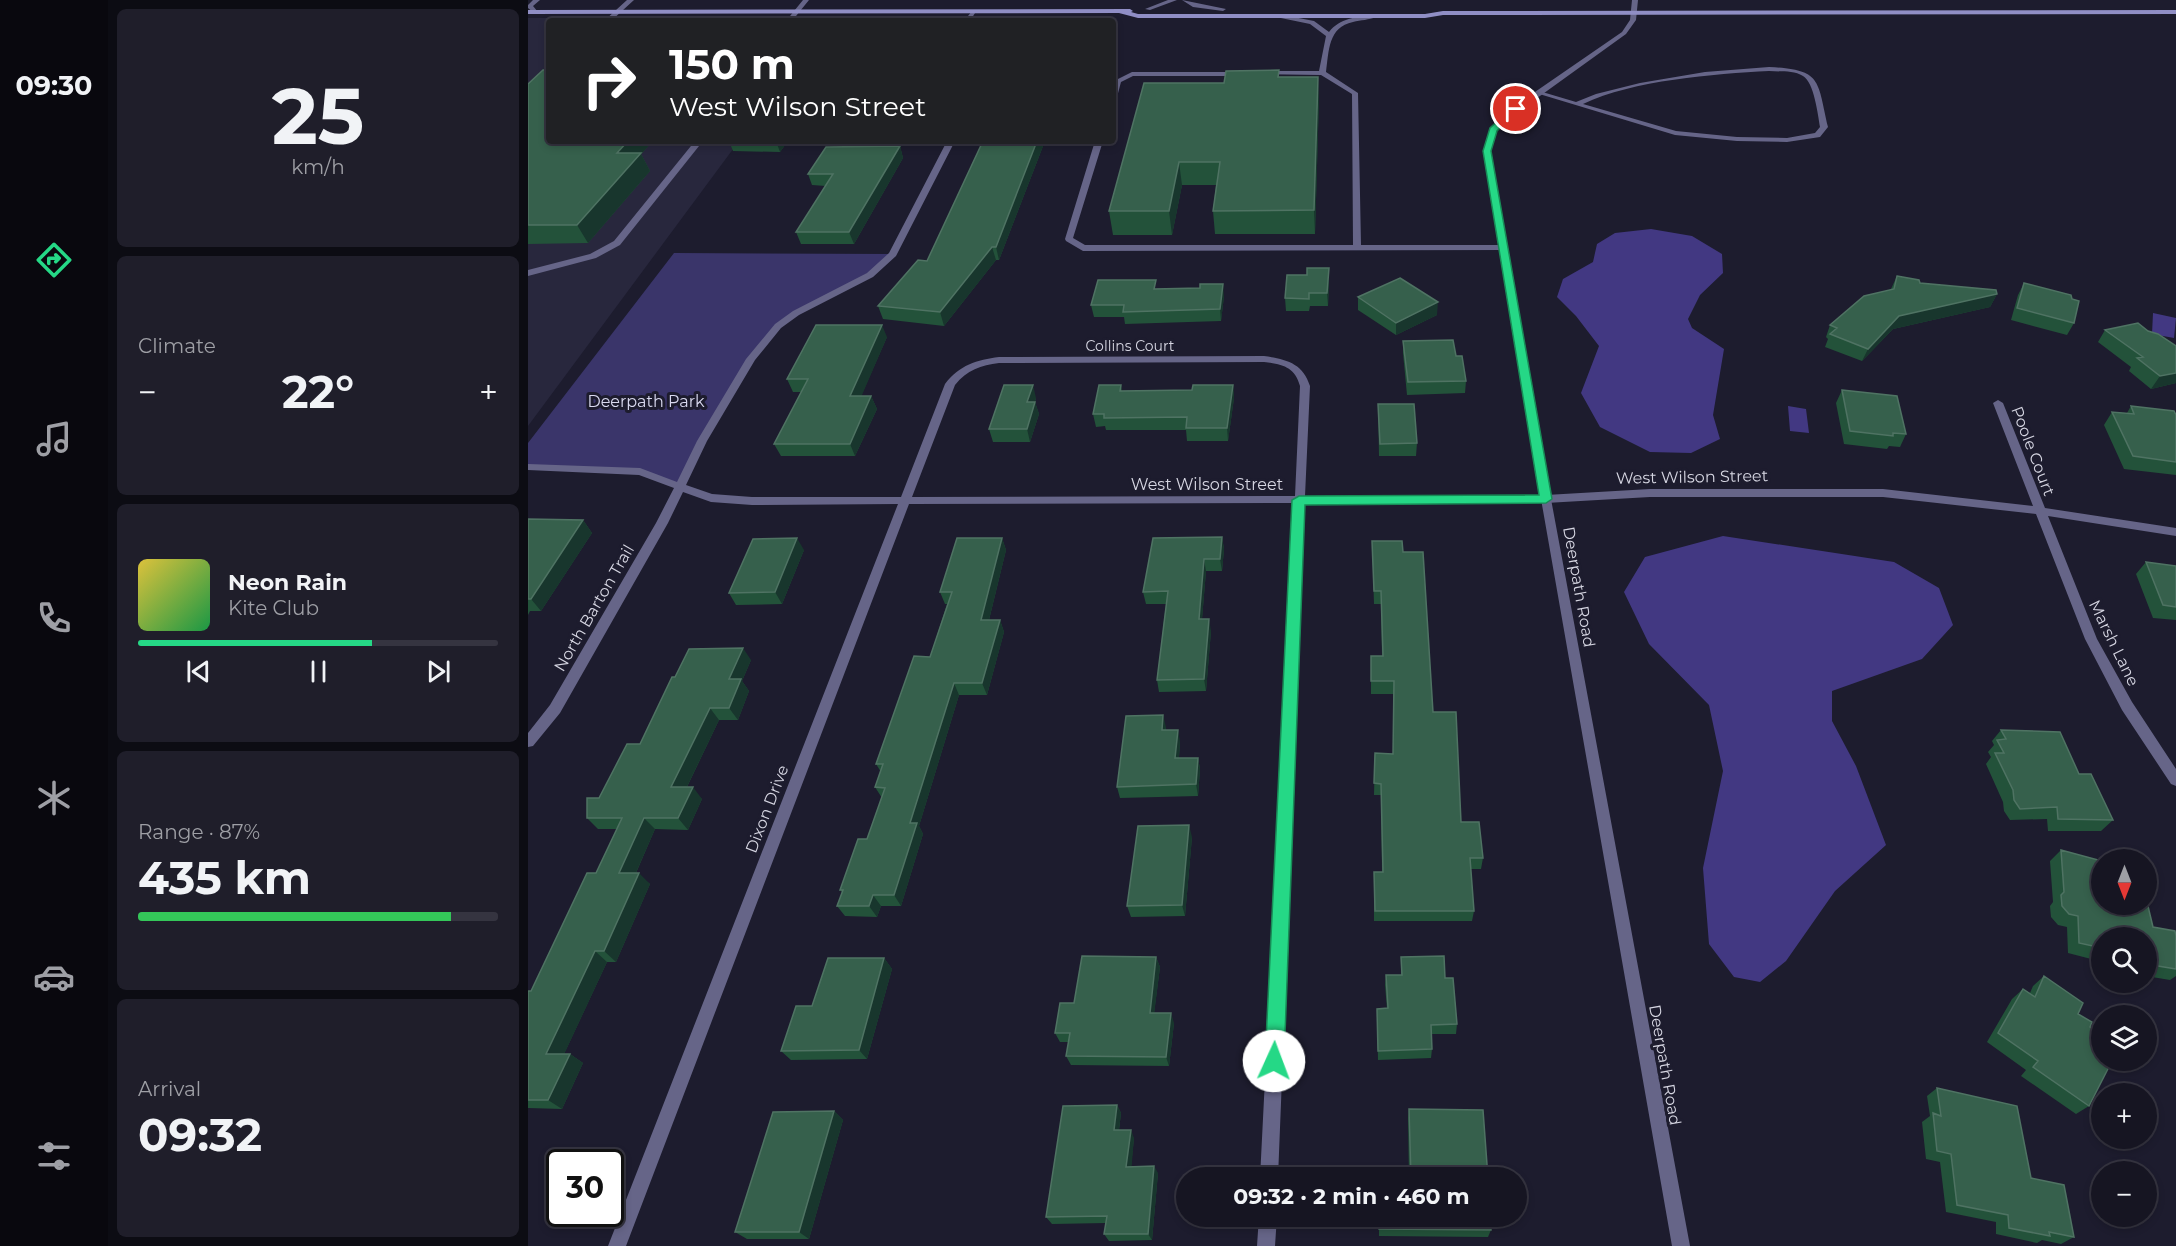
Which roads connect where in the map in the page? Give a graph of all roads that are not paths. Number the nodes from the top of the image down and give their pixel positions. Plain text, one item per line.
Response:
1 (537, 0) edge
2 (631, 0) edge
3 (806, 0) edge
4 (1174, 0) edge
5 (1185, 0) edge
6 (1633, 6) edge
7 (1148, 9) junction
8 (1223, 9) junction
9 (796, 11) junction
10 (531, 12) edge
11 (617, 12) junction
12 (1122, 12) junction
13 (2176, 12) edge
14 (972, 13) junction
15 (1443, 13) junction
16 (1276, 16) junction
17 (1380, 16) junction
18 (610, 18) edge
19 (791, 18) edge
20 (970, 18) edge
21 (1329, 35) junction
22 (1322, 73) junction
23 (1116, 87) edge
24 (1539, 93) junction
25 (1577, 104) junction
26 (697, 144) edge
27 (949, 144) edge
28 (1098, 144) edge
29 (1356, 248) junction
30 (1503, 248) junction
31 (528, 273) edge
32 (950, 384) joint
33 (1998, 403) dead end
34 (528, 467) edge
35 (680, 485) junction
36 (1546, 499) junction
37 (1299, 500) junction
38 (905, 501) junction
39 (2040, 511) junction
40 (2176, 532) edge
41 (528, 742) edge
42 (2176, 780) edge
43 (1269, 1167) edge
44 (1267, 1227) edge
45 (617, 1246) edge
46 (1266, 1246) edge
47 (1681, 1246) edge

1 - 10 street
2 - 11 street
3 - 9 street
4 - 7 street
5 - 8 street
6 - 13 main road
6 - 15 main road
6 - 24 street, Deerpath Road
7 - 8 main road
7 - 12 main road
8 - 15 main road
9 - 11 main road
9 - 14 main road
9 - 19 street
10 - 11 main road
11 - 18 street
12 - 14 main road
12 - 16 main road
14 - 20 street
15 - 17 main road
16 - 17 main road
16 - 21 street
17 - 21 street
21 - 22 street
22 - 23 street
22 - 29 street
24 - 25 street
24 - 30 street, Deerpath Road
25 - 25 street
26 - 31 street
27 - 35 street, North Barton Trail
28 - 29 street
29 - 30 street
30 - 36 street, Deerpath Road
32 - 37 street, Collins Court
32 - 38 street, Dixon Drive
33 - 39 street, Poole Court
34 - 35 street, West Wilson Street
35 - 38 street, West Wilson Street
35 - 41 street, North Barton Trail
36 - 37 street, West Wilson Street
36 - 39 street, West Wilson Street
36 - 47 street, Deerpath Road
37 - 38 street, West Wilson Street
37 - 43 street
38 - 45 street, Dixon Drive
39 - 40 street, West Wilson Street
39 - 42 street, Marsh Lane
44 - 46 street

